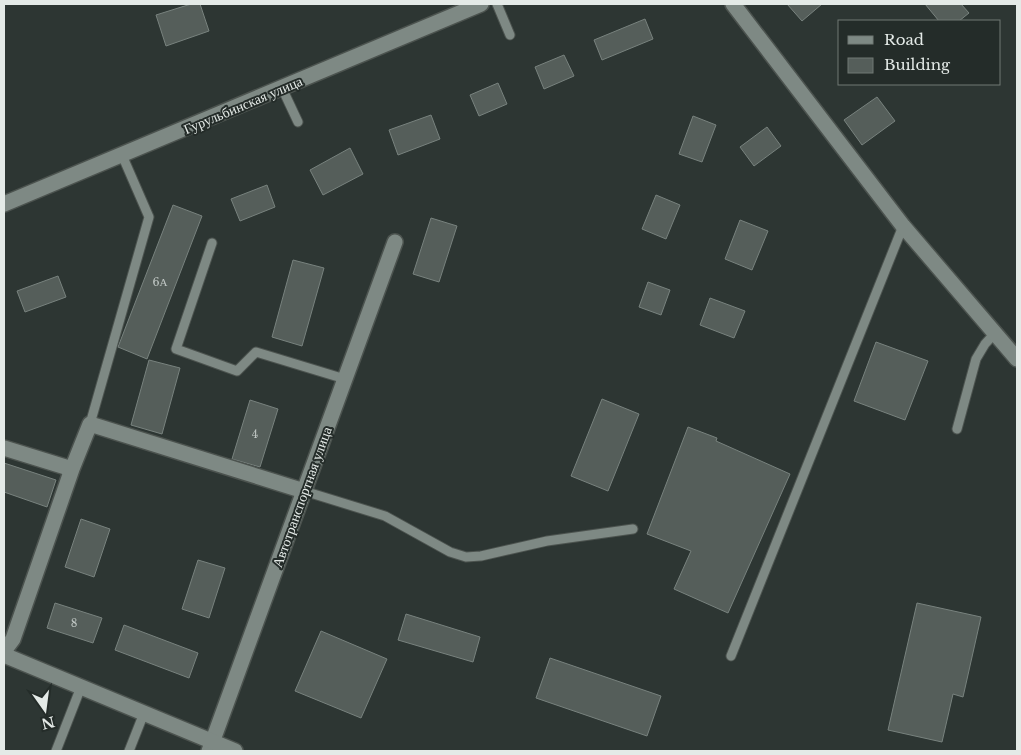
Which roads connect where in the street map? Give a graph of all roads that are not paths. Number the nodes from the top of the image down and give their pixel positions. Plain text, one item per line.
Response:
1 (481, 4) edge
2 (497, 4) edge
3 (733, 4) edge
4 (510, 35) dead end
5 (282, 88) junction
6 (298, 122) dead end
7 (122, 155) junction
8 (4, 204) edge
9 (903, 226) junction
10 (396, 242) dead end
11 (212, 243) dead end
12 (995, 333) junction
13 (1017, 359) edge
14 (345, 379) junction
15 (90, 424) junction
16 (957, 429) dead end
17 (4, 448) edge
18 (72, 469) junction
19 (304, 491) junction
20 (633, 529) dead end
21 (4, 651) edge
22 (4, 655) edge
23 (731, 656) dead end
24 (81, 688) junction
25 (144, 713) junction
26 (211, 746) edge
27 (56, 751) edge
28 (129, 751) edge
29 (235, 751) edge

1 - 5 street, Гурульбинская улица
2 - 4 lane
3 - 9 street
5 - 6 lane
5 - 7 street, Гурульбинская улица
7 - 8 street, Гурульбинская улица
7 - 15 lane
9 - 12 street
9 - 23 lane
10 - 14 street, Автотранспортная улица
11 - 14 lane
12 - 13 street
12 - 16 lane
14 - 19 street, Автотранспортная улица
15 - 18 street
15 - 19 street
17 - 18 street
18 - 21 street
19 - 20 lane
19 - 26 street, Автотранспортная улица
22 - 24 street
24 - 25 street
24 - 27 lane
25 - 26 street
25 - 28 lane
26 - 29 street

